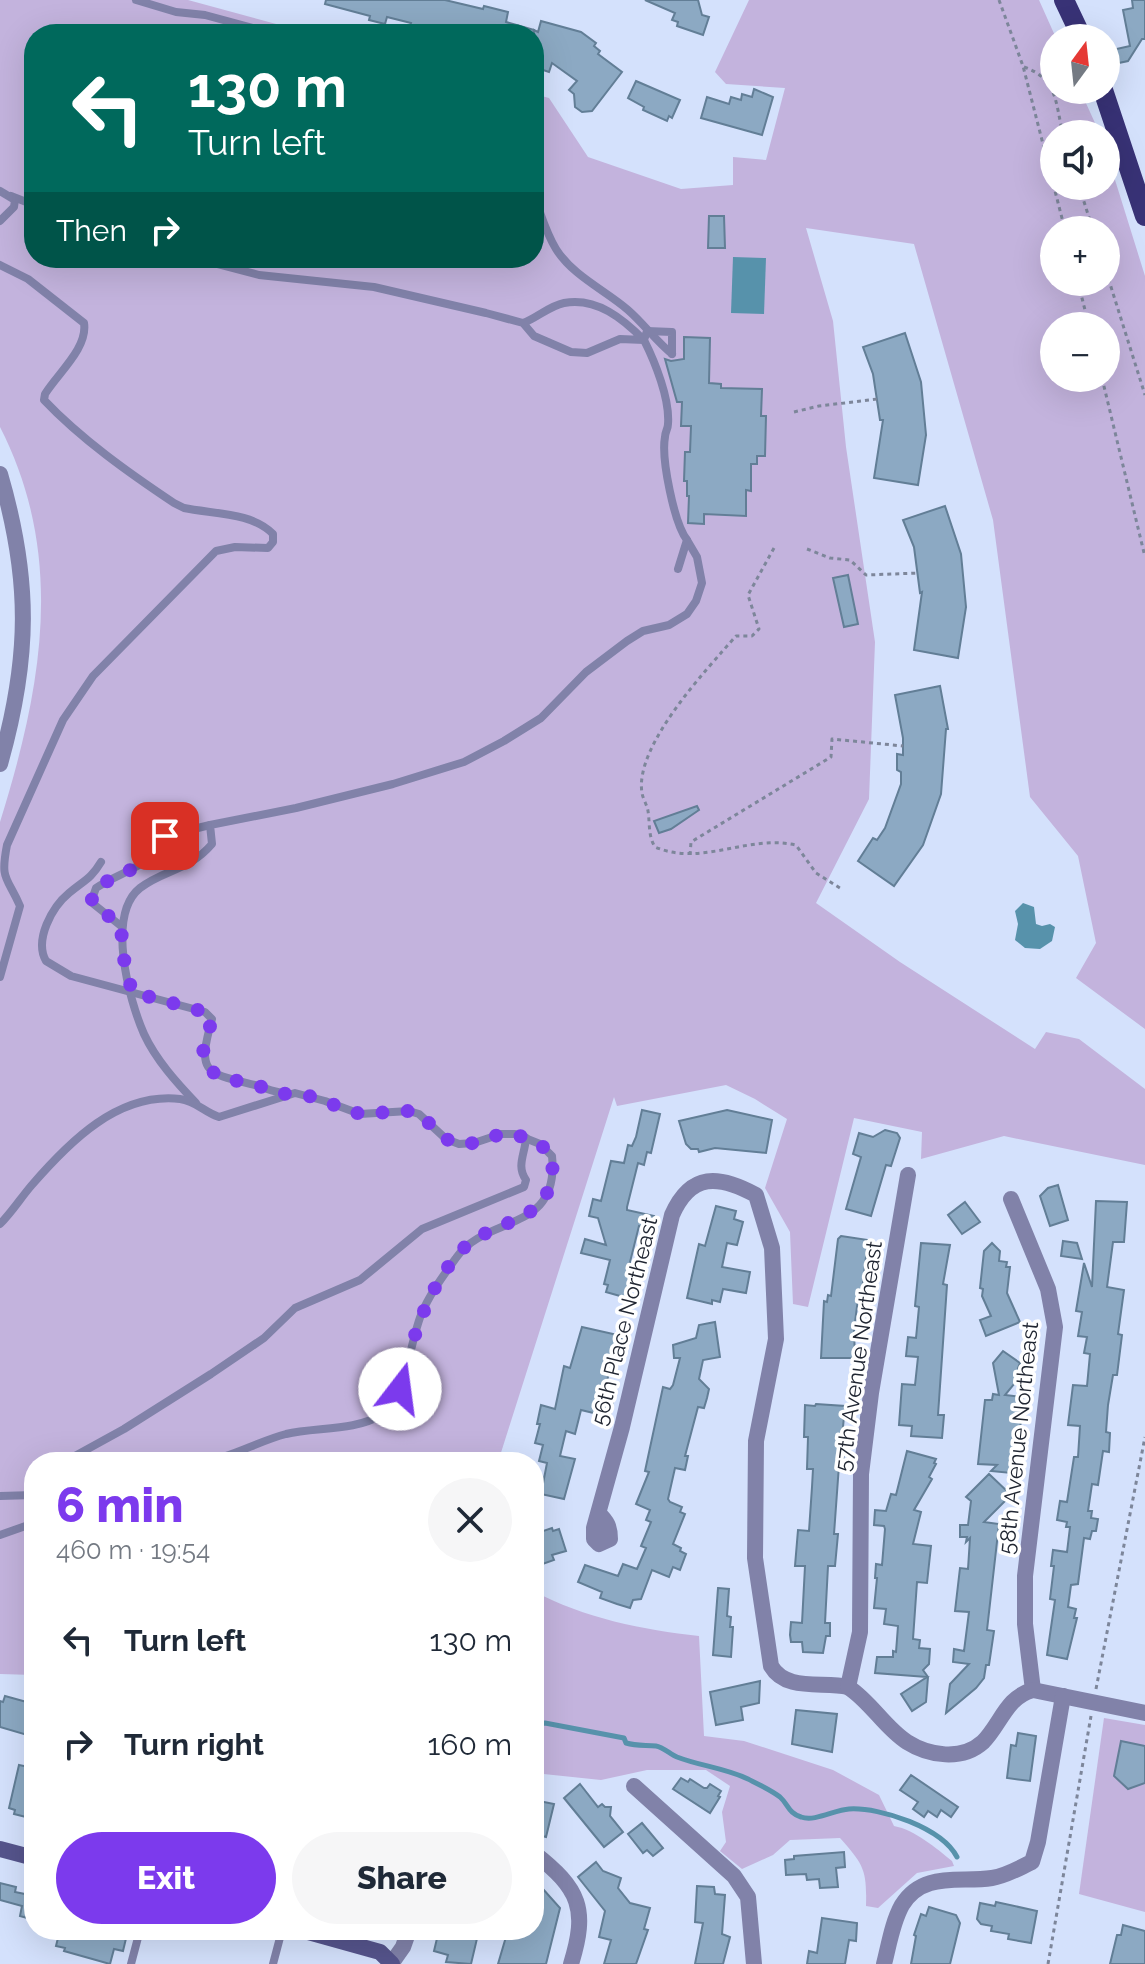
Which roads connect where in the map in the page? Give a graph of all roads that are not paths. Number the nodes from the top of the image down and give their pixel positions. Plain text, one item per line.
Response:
1 (136, 0) edge
2 (1064, 0) edge
3 (238, 24) edge
4 (1075, 24) edge
5 (1108, 104) edge
6 (0, 191) edge
7 (11, 196) junction
8 (24, 201) edge
9 (1145, 216) edge
10 (0, 221) edge
11 (544, 222) edge
12 (0, 265) edge
13 (232, 268) edge
14 (523, 323) junction
15 (646, 335) junction
16 (0, 474) edge
17 (687, 540) junction
18 (678, 569) dead end
19 (0, 764) edge
20 (210, 825) junction
21 (101, 862) dead end
22 (121, 926) junction
23 (0, 977) edge
24 (132, 992) junction
25 (295, 1093) junction
26 (197, 1103) junction
27 (526, 1138) junction
28 (908, 1175) dead end
29 (1011, 1199) dead end
30 (0, 1224) edge
31 (82, 1452) edge
32 (234, 1452) edge
33 (24, 1495) edge
34 (0, 1496) edge
35 (598, 1513) dead end
36 (24, 1527) edge
37 (0, 1535) edge
38 (848, 1687) junction
39 (1033, 1690) junction
40 (1063, 1696) junction
41 (1145, 1713) edge
42 (634, 1786) dead end
43 (0, 1849) edge
44 (24, 1855) edge
45 (544, 1861) edge
46 (137, 1940) edge
47 (279, 1940) edge
48 (337, 1940) edge
49 (405, 1940) edge
50 (131, 1964) edge
51 (273, 1964) edge
52 (392, 1964) edge
53 (571, 1964) edge
54 (754, 1964) edge
55 (884, 1964) edge

1 - 3 lane
2 - 4 main road
5 - 9 main road
6 - 7 lane
7 - 8 lane
7 - 10 lane
11 - 15 lane
12 - 23 lane
13 - 14 lane
14 - 15 lane
14 - 15 lane
15 - 17 lane
16 - 19 street
17 - 18 lane
17 - 20 lane
20 - 22 lane
20 - 22 lane
21 - 24 lane
22 - 24 lane
24 - 25 lane
24 - 26 lane
25 - 26 lane
25 - 27 lane
26 - 30 lane
27 - 31 lane
27 - 32 lane
28 - 38 street, 57th Avenue Northeast
29 - 39 street, 58th Avenue Northeast
33 - 34 lane
35 - 38 street, 56th Place Northeast
36 - 37 lane
38 - 39 street
39 - 40 street
40 - 41 street
40 - 55 street
42 - 54 street
43 - 44 main road
45 - 53 street
46 - 50 lane
47 - 51 lane
48 - 52 main road
49 - 52 street

